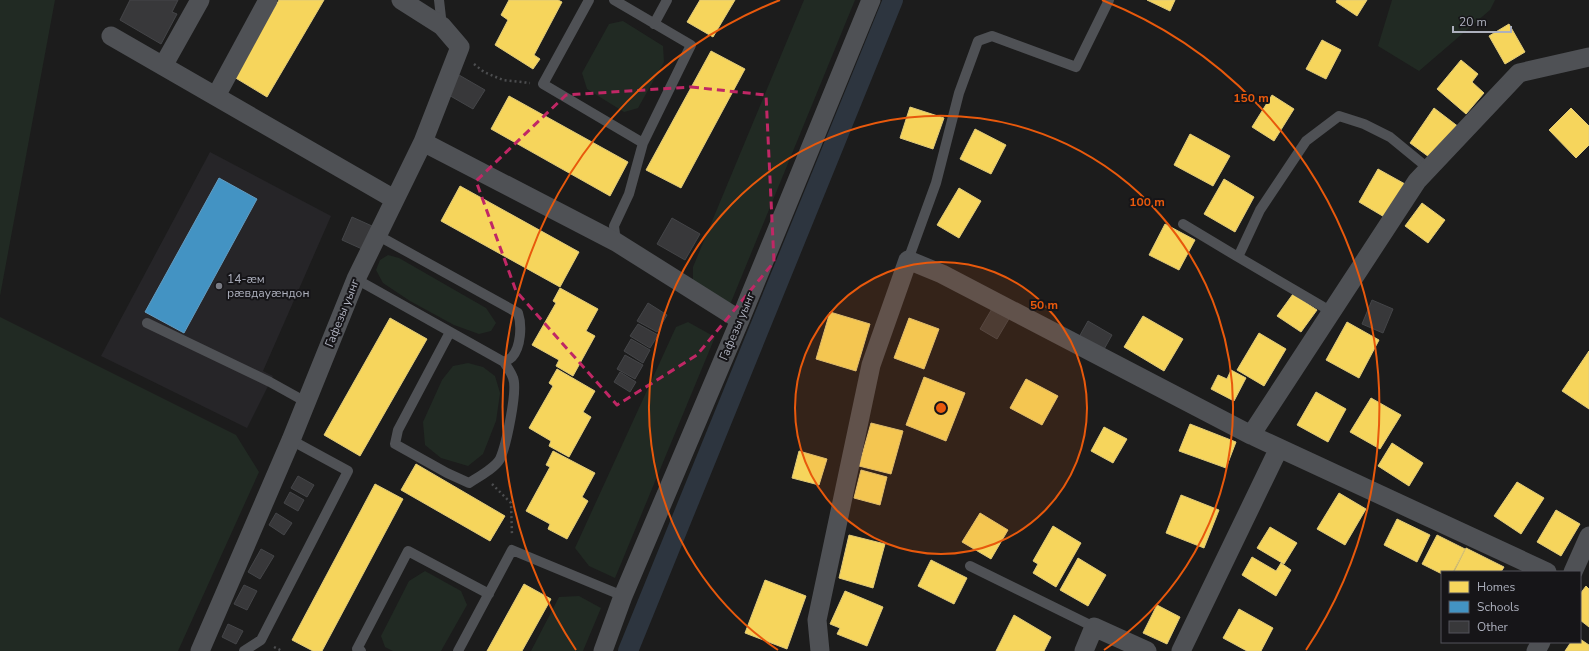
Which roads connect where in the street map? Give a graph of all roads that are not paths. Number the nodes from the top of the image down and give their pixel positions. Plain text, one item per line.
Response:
1 (200, 0) edge
2 (268, 0) edge
3 (401, 0) edge
4 (439, 0) edge
5 (589, 0) edge
6 (614, 0) edge
7 (667, 0) edge
8 (872, 0) edge
9 (1109, 0) edge
10 (654, 24) junction
11 (442, 26) junction
12 (111, 36) dead end
13 (1589, 57) edge
14 (163, 66) junction
15 (216, 96) junction
16 (423, 142) junction
17 (643, 143) junction
18 (1429, 169) junction
19 (394, 199) junction
20 (1183, 224) dead end
21 (377, 235) junction
22 (616, 242) junction
23 (1238, 257) junction
24 (908, 260) junction
25 (356, 279) junction
26 (1332, 312) junction
27 (740, 320) junction
28 (147, 323) dead end
29 (450, 332) junction
30 (504, 362) junction
31 (306, 402) junction
32 (1251, 435) junction
33 (291, 440) junction
34 (1279, 448) junction
35 (1589, 536) edge
36 (970, 566) dead end
37 (1545, 571) edge
38 (1573, 571) edge
39 (489, 594) junction
40 (623, 596) junction
41 (1094, 627) junction
42 (200, 651) edge
43 (244, 651) edge
44 (361, 651) edge
45 (458, 651) edge
46 (603, 651) edge
47 (820, 651) edge
48 (1084, 651) edge
49 (1147, 651) edge
50 (1181, 651) edge

1 - 14 street
2 - 15 street
3 - 11 street, Гафезы уынг
4 - 11 lane
5 - 17 lane
6 - 10 lane
7 - 10 lane
8 - 27 street, Гафезы уынг
9 - 24 lane
10 - 17 lane
11 - 16 street, Гафезы уынг
12 - 14 street
13 - 18 street
14 - 15 street
15 - 19 street
16 - 19 street, Гафезы уынг
16 - 22 street
17 - 22 lane
18 - 23 lane
18 - 26 street
19 - 21 street, Гафезы уынг
20 - 23 lane
21 - 25 street, Гафезы уынг
21 - 30 lane
22 - 27 street
23 - 26 lane
24 - 32 street
24 - 47 street
25 - 29 lane
25 - 31 street, Гафезы уынг
26 - 32 street
27 - 40 street, Гафезы уынг
28 - 31 lane
29 - 30 lane
29 - 30 lane
31 - 33 street, Гафезы уынг
32 - 34 street
33 - 42 street, Гафезы уынг
33 - 43 lane
34 - 37 street
34 - 50 street
35 - 38 street
36 - 41 lane
39 - 40 lane
39 - 44 lane
39 - 45 lane
40 - 46 street, Гафезы уынг
41 - 48 street
41 - 49 street

